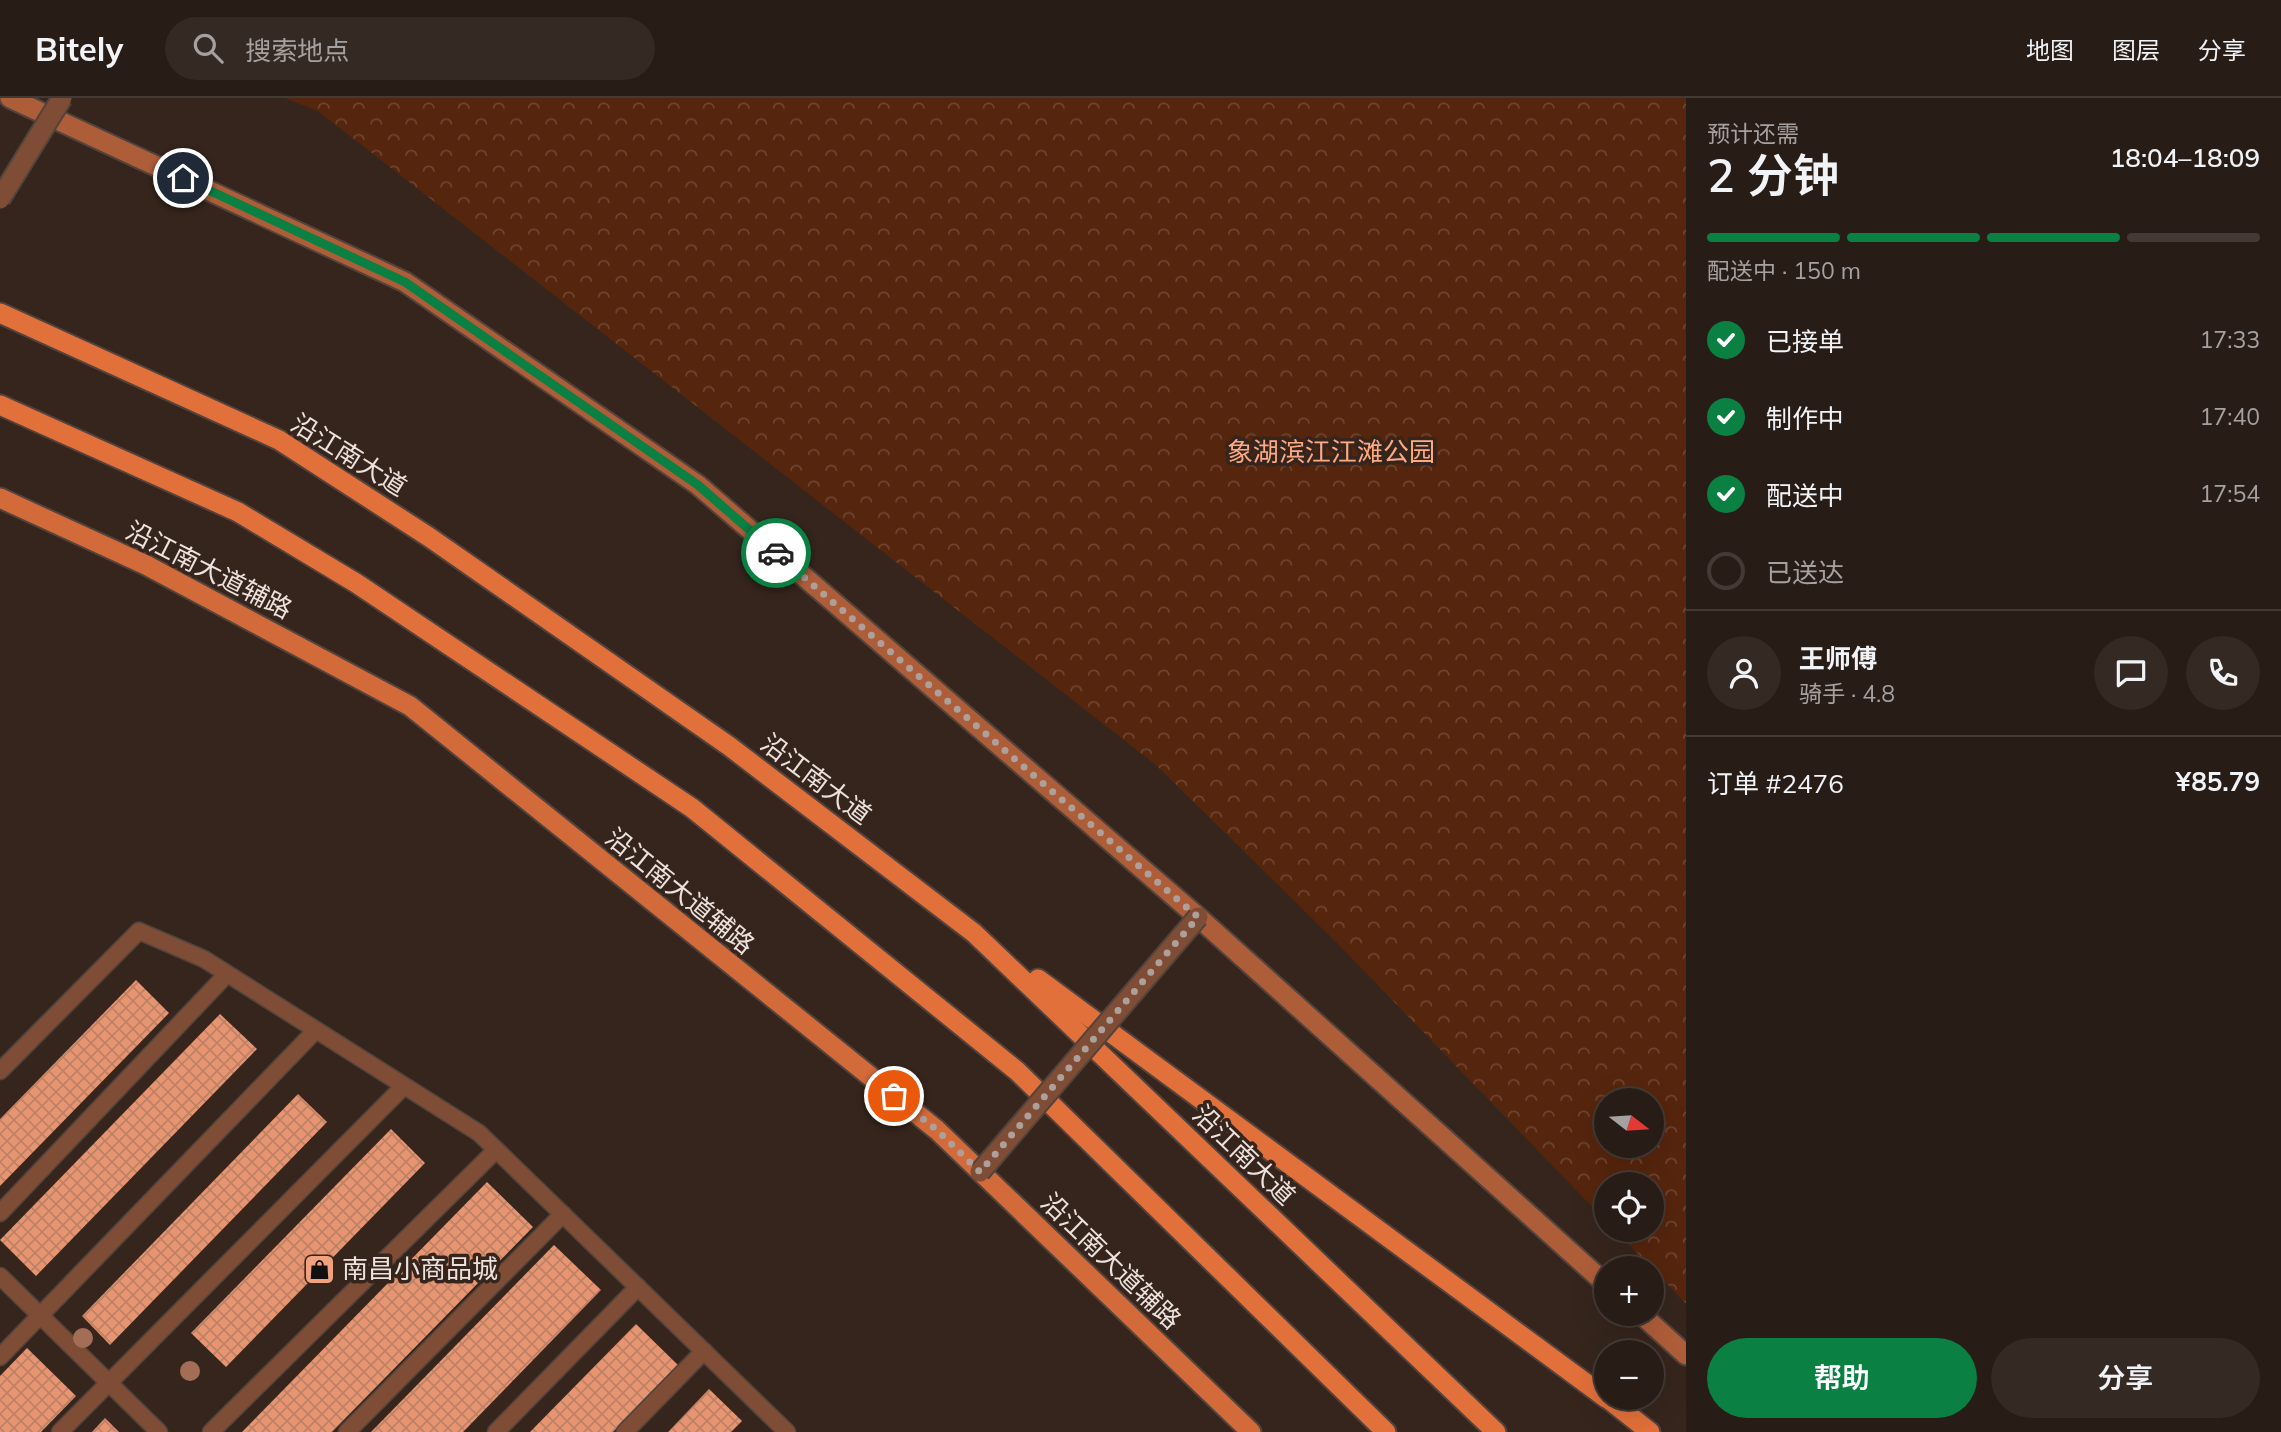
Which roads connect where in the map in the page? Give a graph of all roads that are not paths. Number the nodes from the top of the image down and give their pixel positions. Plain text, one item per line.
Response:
1 (10, 98) edge
2 (62, 98) edge
3 (0, 199) edge
4 (0, 313) edge
5 (0, 405) edge
6 (0, 498) edge
7 (1198, 917) junction
8 (974, 933) junction
9 (227, 974) junction
10 (316, 1030) junction
11 (0, 1071) edge
12 (404, 1086) junction
13 (496, 1150) junction
14 (980, 1172) junction
15 (0, 1213) edge
16 (563, 1214) junction
17 (1594, 1273) edge
18 (0, 1276) edge
19 (638, 1287) junction
20 (40, 1315) junction
21 (1654, 1326) edge
22 (704, 1351) junction
23 (1686, 1355) edge
24 (0, 1357) edge
25 (109, 1383) junction
26 (1594, 1388) edge
27 (1622, 1410) edge
28 (779, 1429) edge
29 (60, 1432) edge
30 (159, 1432) edge
31 (211, 1432) edge
32 (347, 1432) edge
33 (496, 1432) edge
34 (625, 1432) edge
35 (1251, 1432) edge
36 (1386, 1432) edge
37 (1496, 1432) edge
38 (1650, 1432) edge

1 - 7 main road
2 - 3 street, bridge
4 - 8 highway, 沿江南大道
5 - 36 highway
6 - 14 main road, 沿江南大道辅路
7 - 14 street, bridge
7 - 17 main road
8 - 26 highway
8 - 37 highway, 沿江南大道
9 - 10 lane
9 - 11 lane
9 - 15 lane
10 - 12 lane
10 - 20 lane
12 - 13 lane
12 - 25 lane
13 - 16 lane
13 - 31 lane
14 - 35 main road, 沿江南大道辅路
16 - 19 lane
16 - 32 lane
18 - 20 lane
19 - 22 lane
19 - 33 lane
20 - 24 lane
20 - 25 lane
21 - 23 main road
22 - 28 lane
22 - 34 lane
25 - 29 lane
25 - 30 lane
27 - 38 highway

